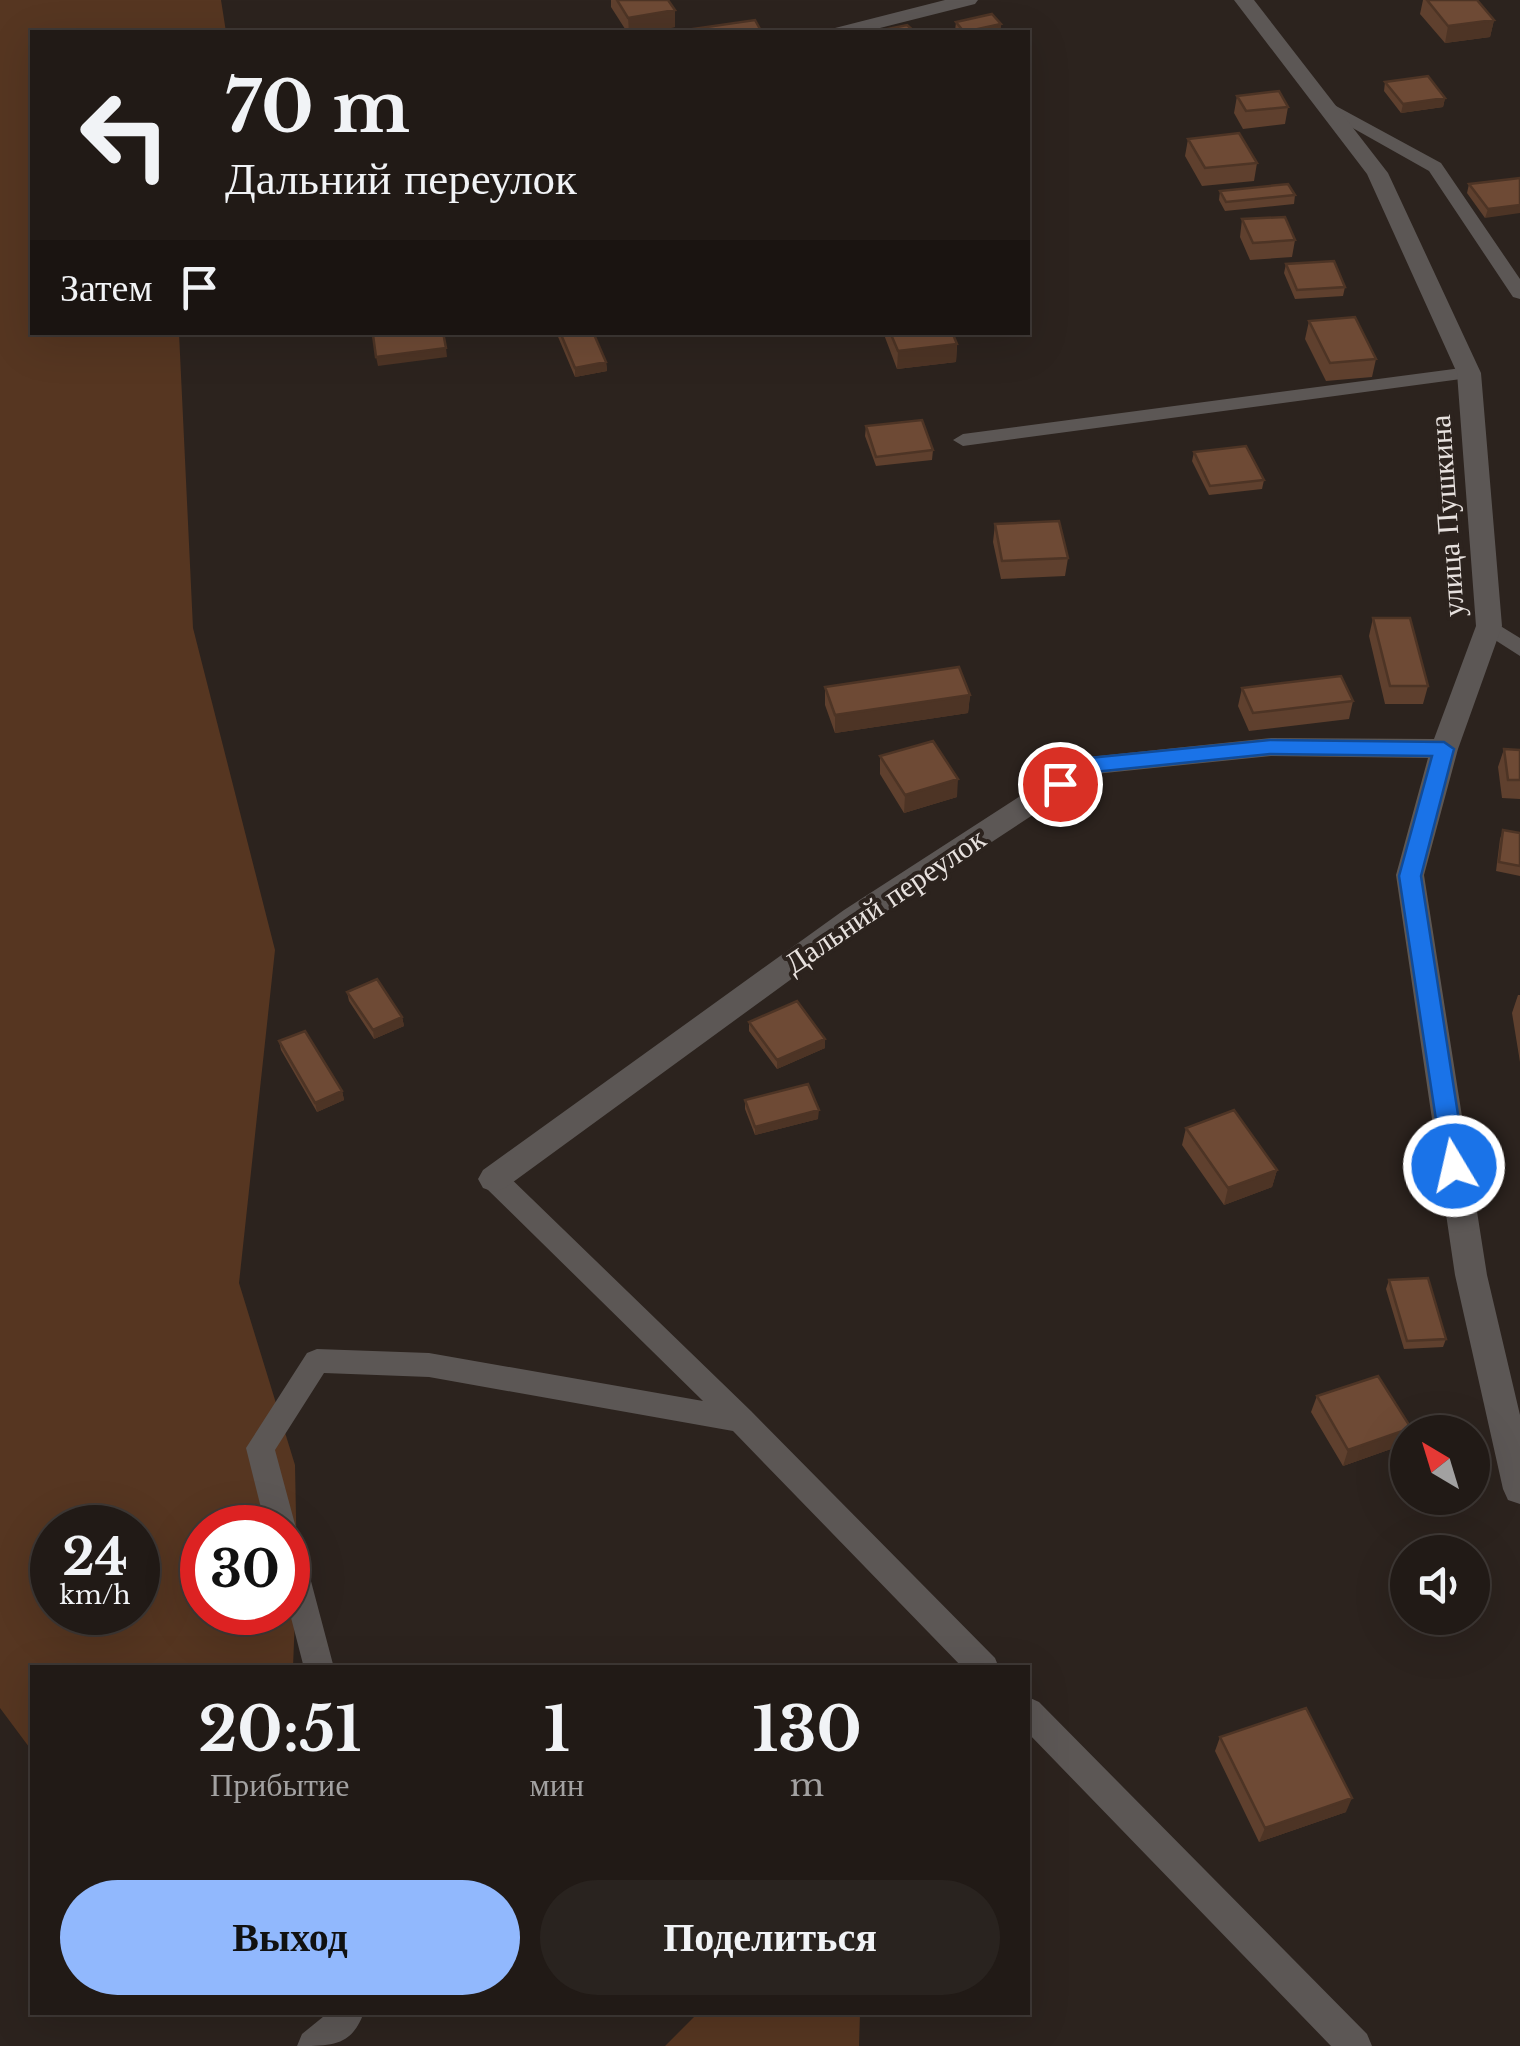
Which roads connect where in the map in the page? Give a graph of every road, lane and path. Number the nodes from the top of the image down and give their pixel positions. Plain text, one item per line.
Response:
1 (968, 0) edge
2 (1244, 0) edge
3 (850, 30) edge
4 (1325, 105) junction
5 (1520, 293) edge
6 (1469, 373) junction
7 (964, 440) dead end
8 (1489, 626) junction
9 (1520, 649) edge
10 (1444, 749) junction
11 (494, 1180) joint
12 (741, 1420) junction
13 (1520, 1489) edge
14 (275, 1505) edge
15 (310, 1634) edge
16 (318, 1665) edge
17 (981, 1665) edge
18 (1030, 1714) edge
19 (345, 2015) edge
20 (314, 2046) edge
21 (1355, 2046) edge

1 - 3 street
2 - 4 street, улица Пушкина
4 - 5 lane
4 - 6 street, улица Пушкина
6 - 7 lane
6 - 8 street, улица Пушкина
8 - 9 lane
8 - 10 street, улица Пушкина
10 - 11 street, Дальний переулок
10 - 13 street, улица Пушкина
11 - 12 lane
12 - 14 lane
12 - 17 lane
15 - 16 lane
18 - 21 lane
19 - 20 lane

